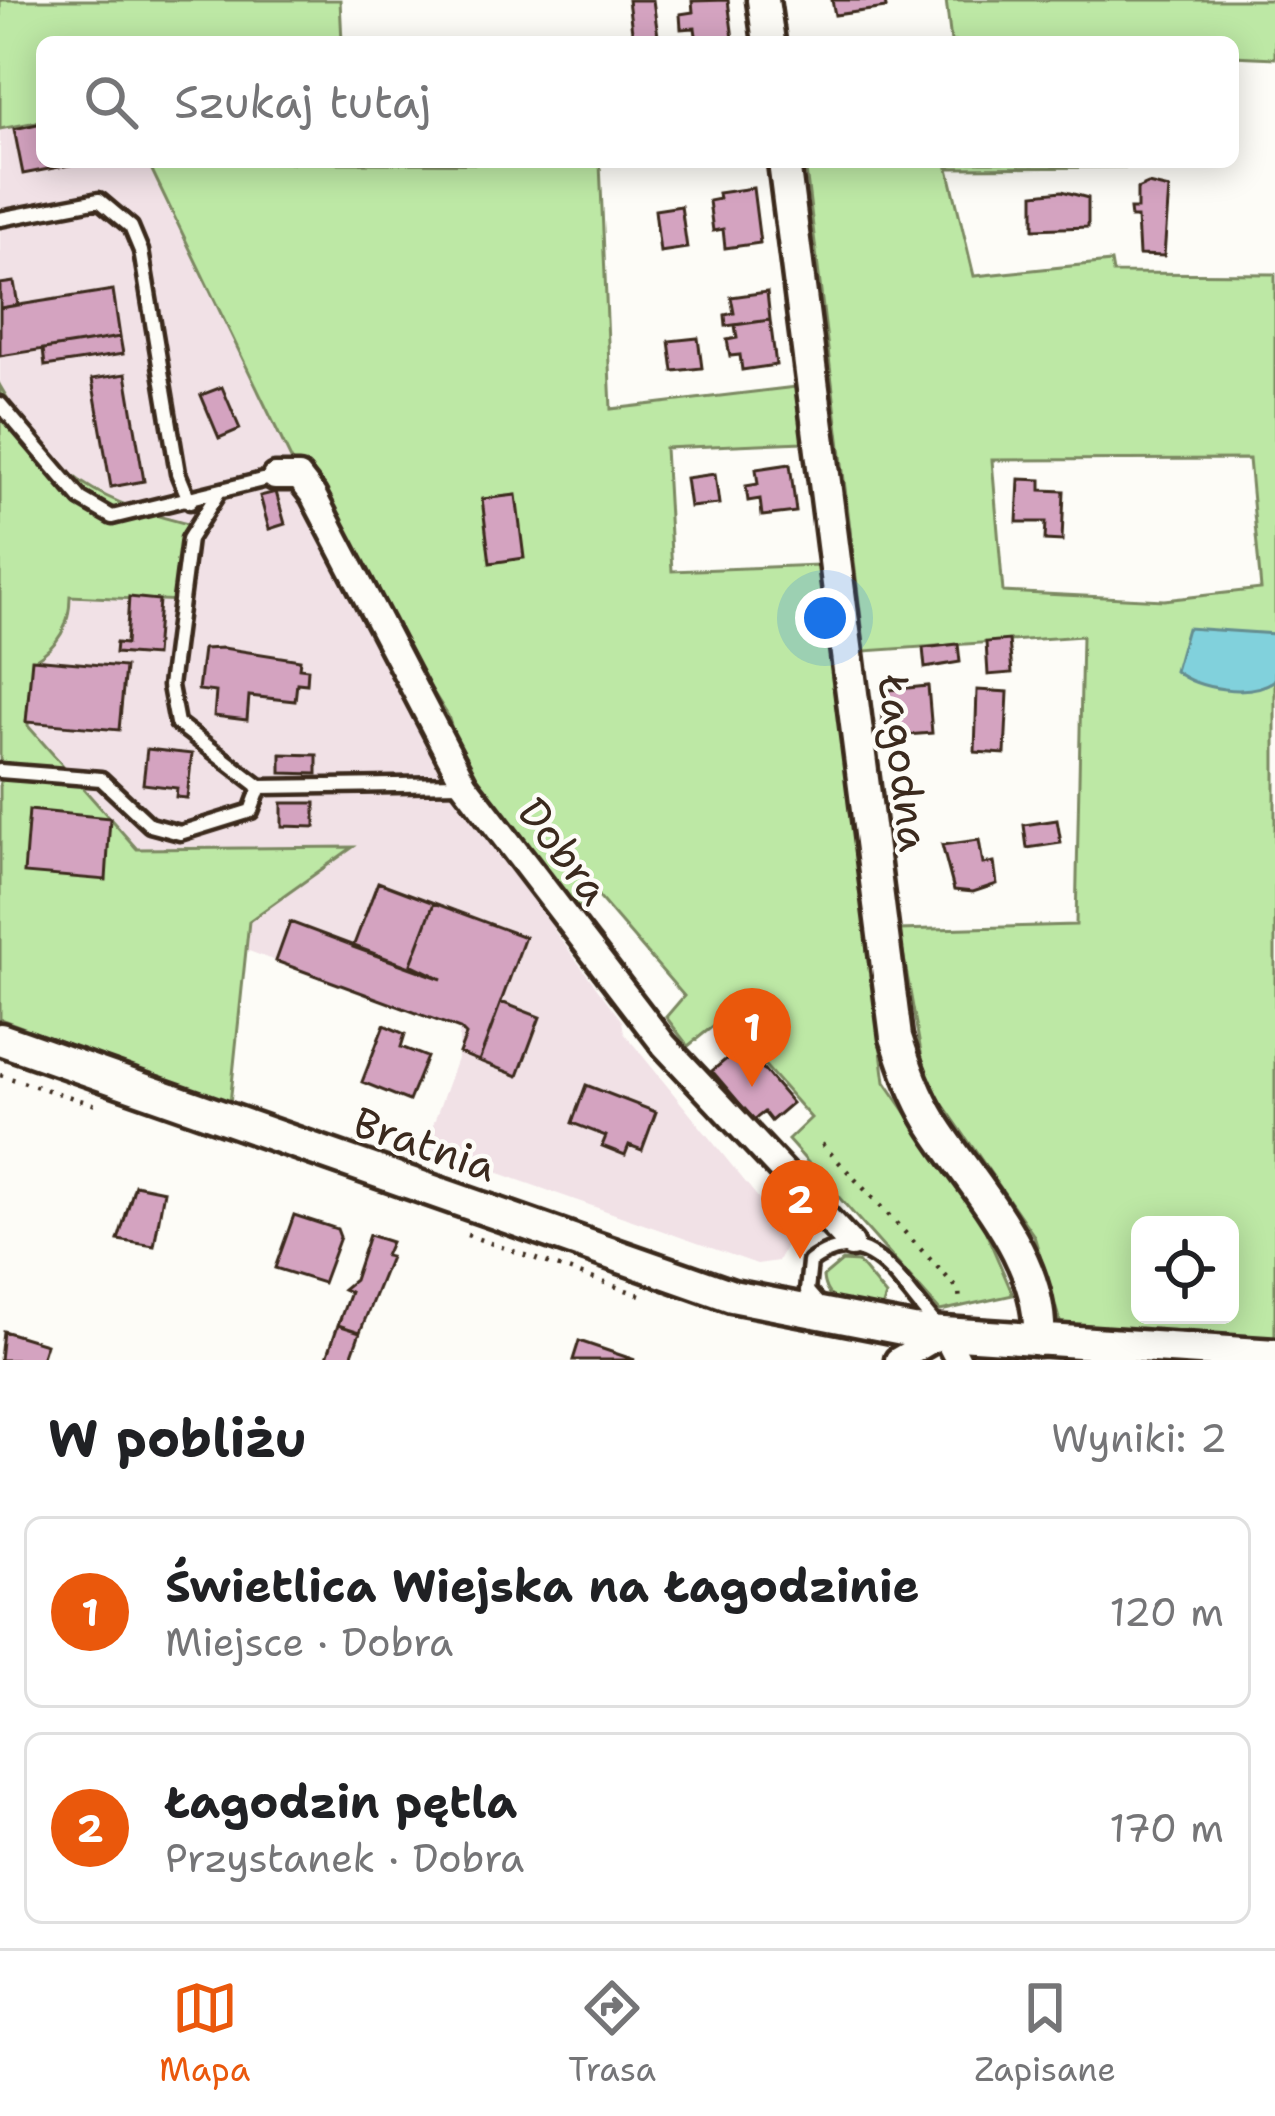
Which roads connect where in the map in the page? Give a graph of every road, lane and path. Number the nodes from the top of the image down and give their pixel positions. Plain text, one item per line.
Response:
1 (763, 0) edge
2 (768, 36) edge
3 (785, 168) edge
4 (0, 219) edge
5 (0, 404) edge
6 (275, 477) joint
7 (218, 494) junction
8 (190, 502) junction
9 (0, 771) edge
10 (464, 784) junction
11 (260, 787) junction
12 (0, 1039) edge
13 (822, 1144) dead end
14 (851, 1244) junction
15 (826, 1314) junction
16 (1039, 1340) junction
17 (955, 1343) edge
18 (1270, 1355) edge
19 (898, 1360) edge

1 - 2 street
3 - 16 street, Łagodna
4 - 8 lane
5 - 8 lane
6 - 7 lane
6 - 10 street, Dobra
7 - 8 lane
7 - 11 lane
9 - 11 lane
10 - 11 lane
10 - 14 street, Dobra
12 - 15 street, Bratnia
13 - 17 path
14 - 15 lane
14 - 17 lane
15 - 17 street, Bratnia
16 - 17 street, Bratnia
16 - 18 street, Bratnia
17 - 19 street

